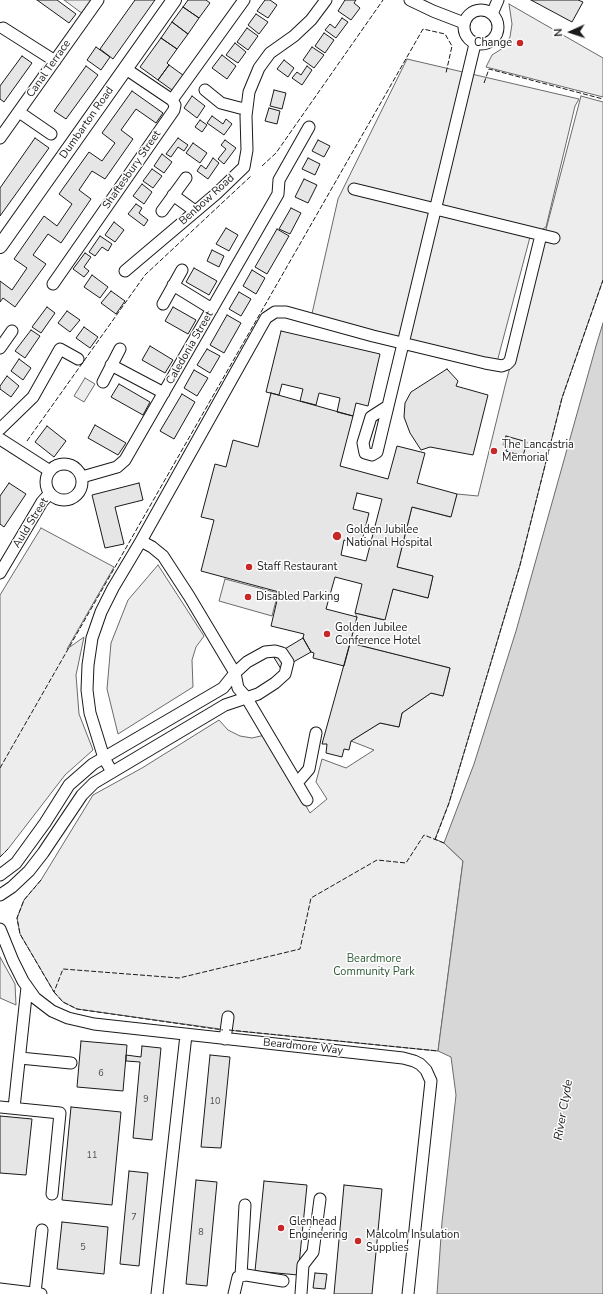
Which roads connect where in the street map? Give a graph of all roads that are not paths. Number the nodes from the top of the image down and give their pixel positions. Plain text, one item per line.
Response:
1 (98, 0) edge
2 (174, 0) edge
3 (244, 0) edge
4 (326, 0) edge
5 (410, 0) edge
6 (498, 0) edge
7 (492, 14) junction
8 (464, 22) junction
9 (3, 28) dead end
10 (474, 44) junction
11 (55, 61) junction
12 (126, 69) junction
13 (206, 90) dead end
14 (172, 100) junction
15 (247, 108) junction
16 (19, 112) junction
17 (309, 127) dead end
18 (51, 134) dead end
19 (0, 138) edge
20 (186, 178) dead end
21 (354, 188) dead end
22 (173, 195) junction
23 (436, 209) junction
24 (162, 211) dead end
25 (195, 211) junction
26 (541, 235) junction
27 (554, 238) dead end
28 (0, 246) edge
29 (182, 270) dead end
30 (125, 271) dead end
31 (53, 284) dead end
32 (173, 285) junction
33 (163, 304) dead end
34 (212, 309) junction
35 (12, 331) dead end
36 (402, 343) junction
37 (0, 348) edge
38 (120, 350) dead end
39 (78, 359) dead end
40 (112, 365) junction
41 (103, 382) dead end
42 (164, 393) junction
43 (388, 406) dead end
44 (0, 429) edge
45 (0, 439) edge
46 (50, 471) junction
47 (82, 478) junction
48 (50, 493) junction
49 (141, 541) junction
50 (0, 573) edge
51 (235, 674) junction
52 (246, 697) junction
53 (316, 733) dead end
54 (104, 758) junction
55 (112, 772) junction
56 (297, 784) junction
57 (307, 800) dead end
58 (0, 875) edge
59 (0, 895) edge
60 (0, 929) edge
61 (27, 987) junction
62 (228, 1017) dead end
63 (186, 1034) junction
64 (225, 1039) junction
65 (20, 1058) junction
66 (71, 1063) dead end
67 (0, 1107) edge
68 (14, 1108) junction
69 (52, 1194) dead end
70 (320, 1198) dead end
71 (245, 1205) dead end
72 (42, 1230) dead end
73 (241, 1276) junction
74 (283, 1281) dead end
75 (0, 1289) edge
76 (39, 1294) edge
77 (157, 1294) edge
78 (234, 1294) edge
79 (300, 1294) edge
80 (408, 1294) edge

1 - 11 street, Canal Terrace
2 - 12 main road, Dumbarton Road
3 - 14 street
4 - 15 street, Benbow Road
5 - 8 street
6 - 7 street
7 - 8 street
7 - 10 street
8 - 10 street
9 - 11 street
10 - 23 street
11 - 16 street, Canal Terrace
12 - 14 street
12 - 28 main road, Dumbarton Road
13 - 15 street
14 - 31 street, Shaftesbury Street
15 - 25 street, Benbow Road
16 - 18 street
16 - 19 street, Canal Terrace
17 - 34 street, Caledonia Street
20 - 22 street
21 - 23 street
22 - 24 street
22 - 25 street
23 - 26 street
23 - 36 street
25 - 30 street, Benbow Road
26 - 27 street
26 - 36 street
29 - 32 street
32 - 33 street
32 - 34 street
34 - 42 street, Caledonia Street
35 - 37 street
36 - 43 street
36 - 49 street
38 - 40 street
39 - 44 street
40 - 41 street
40 - 42 street
42 - 47 street, Caledonia Street
45 - 46 street
46 - 47 street
46 - 48 street
47 - 48 street
48 - 50 street, Auld Street
49 - 51 street
49 - 54 street
51 - 52 street
51 - 52 street
51 - 54 street
52 - 55 street
52 - 56 street
53 - 56 street
54 - 55 street
54 - 58 street
55 - 59 street
56 - 57 street
60 - 61 street, Beardmore Way
61 - 63 street, Beardmore Way
61 - 65 street
62 - 64 street
63 - 64 street, Beardmore Way
63 - 77 street
64 - 80 street, Beardmore Way
65 - 66 street
65 - 68 street
67 - 68 street
68 - 69 street
70 - 79 street
71 - 73 street
72 - 76 street
73 - 74 street
73 - 78 street
75 - 76 street

